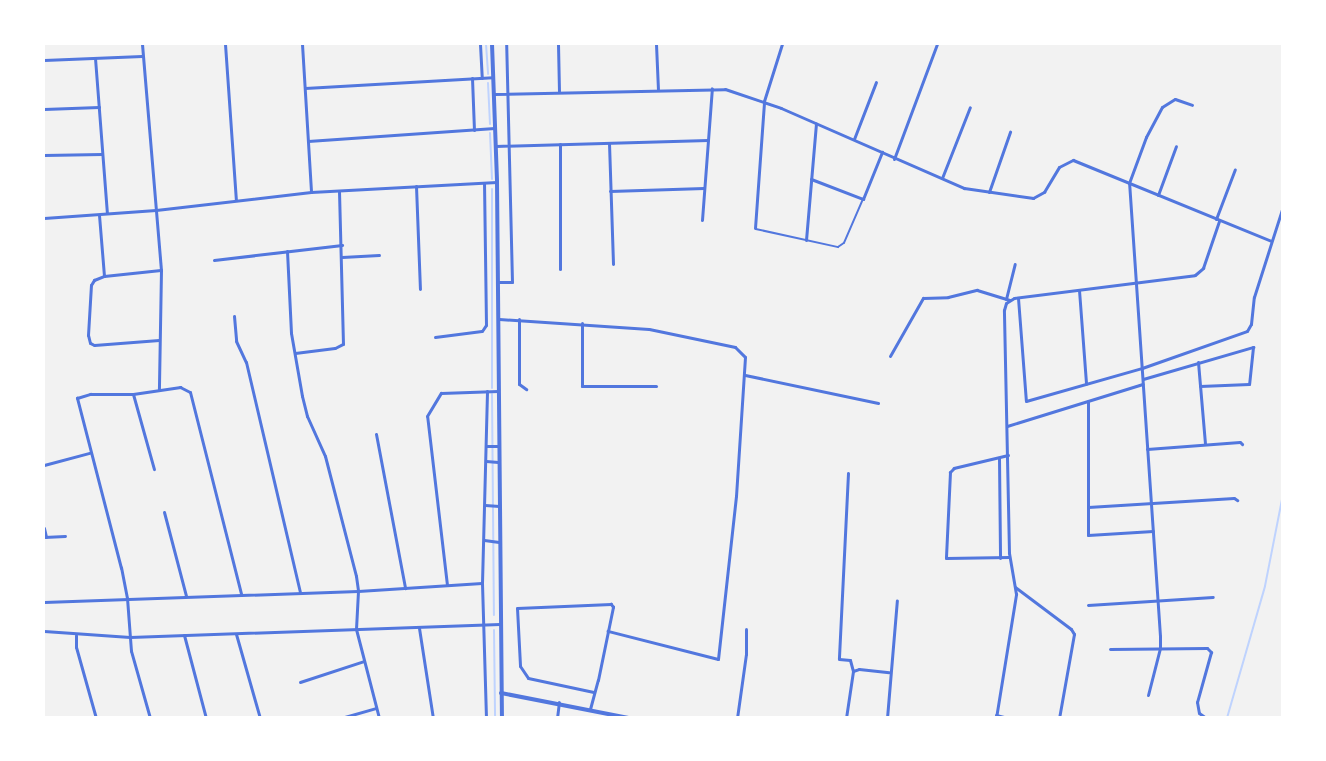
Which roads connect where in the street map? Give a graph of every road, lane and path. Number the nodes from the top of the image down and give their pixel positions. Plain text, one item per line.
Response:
1 (142, 44) edge
2 (225, 44) edge
3 (302, 44) edge
4 (480, 44) edge
5 (492, 44) edge
6 (506, 44) edge
7 (558, 44) edge
8 (657, 44) edge
9 (782, 44) edge
10 (937, 44) edge
11 (142, 56) junction
12 (95, 58) junction
13 (44, 60) edge
14 (493, 77) junction
15 (472, 78) junction
16 (482, 78) junction
17 (876, 82) dead end
18 (712, 87) junction
19 (305, 88) junction
20 (658, 89) junction
21 (560, 91) junction
22 (507, 93) junction
23 (494, 94) junction
24 (764, 101) junction
25 (1192, 105) dead end
26 (99, 107) junction
27 (970, 107) dead end
28 (44, 108) edge
29 (816, 123) junction
30 (495, 128) junction
31 (474, 131) junction
32 (1010, 132) dead end
33 (854, 139) junction
34 (708, 140) junction
35 (308, 141) junction
36 (609, 143) junction
37 (560, 144) junction
38 (509, 145) junction
39 (496, 146) junction
40 (1176, 146) dead end
41 (882, 152) junction
42 (102, 154) junction
43 (44, 155) edge
44 (894, 159) junction
45 (1235, 169) dead end
46 (942, 178) junction
47 (811, 179) junction
48 (484, 182) junction
49 (497, 182) junction
50 (1129, 183) junction
51 (416, 185) junction
52 (705, 188) junction
53 (339, 191) junction
54 (610, 191) junction
55 (311, 192) junction
56 (989, 192) junction
57 (1158, 195) junction
58 (862, 199) junction
59 (236, 200) junction
60 (1282, 209) edge
61 (156, 210) junction
62 (107, 213) junction
63 (99, 214) junction
64 (44, 218) edge
65 (702, 220) dead end
66 (1218, 220) junction
67 (755, 228) joint
68 (806, 240) junction
69 (1271, 241) junction
70 (342, 245) junction
71 (287, 251) junction
72 (380, 255) dead end
73 (342, 257) junction
74 (214, 260) dead end
75 (613, 264) dead end
76 (1015, 264) dead end
77 (560, 269) dead end
78 (161, 270) junction
79 (104, 276) junction
80 (498, 282) junction
81 (1135, 283) junction
82 (420, 289) dead end
83 (1079, 290) junction
84 (1012, 299) junction
85 (234, 316) dead end
86 (498, 319) junction
87 (519, 319) junction
88 (582, 323) junction
89 (435, 337) dead end
90 (159, 340) junction
91 (295, 353) junction
92 (890, 356) dead end
93 (1198, 362) junction
94 (1142, 368) junction
95 (745, 375) junction
96 (1143, 381) junction
97 (1086, 384) junction
98 (656, 386) dead end
99 (1200, 386) junction
100 (526, 388) dead end
101 (159, 389) junction
102 (487, 391) junction
103 (498, 391) junction
104 (134, 394) junction
105 (1088, 401) junction
106 (878, 404) dead end
107 (1007, 426) junction
108 (492, 428) junction
109 (376, 434) dead end
110 (1205, 444) junction
111 (1242, 444) dead end
112 (492, 446) junction
113 (1147, 449) junction
114 (89, 453) junction
115 (1008, 455) junction
116 (999, 457) junction
117 (488, 461) junction
118 (496, 462) junction
119 (44, 465) edge
120 (154, 469) dead end
121 (848, 473) dead end
122 (1237, 500) dead end
123 (1151, 504) junction
124 (487, 505) junction
125 (497, 506) junction
126 (1088, 507) junction
127 (164, 512) dead end
128 (44, 528) edge
129 (1153, 531) junction
130 (65, 536) dead end
131 (45, 537) edge
132 (486, 540) junction
133 (497, 542) junction
134 (1010, 557) junction
135 (1000, 558) junction
136 (482, 584) junction
137 (447, 585) junction
138 (1015, 587) junction
139 (405, 588) junction
140 (358, 591) junction
141 (300, 592) junction
142 (241, 594) junction
143 (186, 596) junction
144 (1213, 597) dead end
145 (127, 598) junction
146 (897, 600) dead end
147 (1157, 601) junction
148 (44, 602) edge
149 (1088, 605) dead end
150 (485, 624) junction
151 (500, 624) junction
152 (419, 628) junction
153 (356, 629) junction
154 (746, 629) dead end
155 (608, 631) junction
156 (44, 632) edge
157 (236, 634) junction
158 (75, 635) junction
159 (184, 635) junction
160 (130, 638) junction
161 (1160, 648) junction
162 (1110, 649) dead end
163 (364, 661) junction
164 (853, 671) junction
165 (889, 672) junction
166 (300, 682) dead end
167 (594, 692) junction
168 (501, 693) junction
169 (1148, 695) dead end
170 (559, 702) junction
171 (376, 708) junction
172 (590, 709) junction
173 (996, 716) edge
174 (96, 717) edge
175 (150, 717) edge
176 (206, 717) edge
177 (260, 717) edge
178 (341, 717) edge
179 (379, 717) edge
180 (433, 717) edge
181 (486, 717) edge
182 (502, 717) edge
183 (557, 717) edge
184 (621, 717) edge
185 (629, 717) edge
186 (737, 717) edge
187 (846, 717) edge
188 (887, 717) edge
189 (1008, 717) edge
190 (1059, 717) edge
191 (1206, 717) edge

1 - 11 street
2 - 59 street
3 - 19 street
4 - 16 street
5 - 14 street
6 - 22 street
7 - 21 street
8 - 20 street
9 - 24 street
10 - 44 street
11 - 12 street
11 - 61 street
12 - 13 street
12 - 26 street
14 - 16 street
14 - 23 street
15 - 16 street
15 - 19 street
15 - 31 street
17 - 33 street
18 - 20 street
18 - 24 street
18 - 34 street
19 - 35 street
20 - 21 street
21 - 22 street
22 - 23 street
22 - 38 street
23 - 30 street
24 - 29 street
24 - 67 street
25 - 50 street
26 - 28 street
26 - 42 street
27 - 46 street
29 - 33 street
29 - 47 street
30 - 31 street
30 - 39 street
31 - 35 street
32 - 56 street
33 - 41 street
34 - 36 street
34 - 52 street
35 - 55 street
36 - 37 street
36 - 54 street
37 - 38 street
37 - 77 street
38 - 39 street
38 - 80 street
39 - 49 street
40 - 57 street
41 - 44 street
41 - 58 street
42 - 43 street
42 - 62 street
44 - 46 street
45 - 66 street
46 - 56 street
47 - 58 street
47 - 68 street
48 - 49 street
48 - 51 street
48 - 89 street
49 - 80 street
50 - 56 street
50 - 57 street
50 - 81 street
51 - 53 street
51 - 82 street
52 - 54 street
52 - 65 street
53 - 55 street
53 - 70 street
54 - 75 street
55 - 59 street
57 - 66 street
58 - 68 lane
59 - 61 street
60 - 69 street
61 - 62 street
61 - 78 street
62 - 63 street
63 - 64 street
63 - 79 street
66 - 69 street
66 - 81 street
67 - 68 lane
69 - 94 street
70 - 71 street
70 - 73 street
71 - 74 street
71 - 91 street
72 - 73 street
73 - 91 street
76 - 84 street
78 - 79 street
78 - 90 street
79 - 90 street
80 - 86 street
81 - 83 street
81 - 94 street
83 - 84 street
83 - 97 street
84 - 92 street
84 - 97 street
84 - 107 street
85 - 141 street
86 - 87 street
86 - 103 street
87 - 88 street
87 - 100 street
88 - 95 street
88 - 98 street
90 - 101 street
91 - 140 street
93 - 96 street
93 - 99 street
93 - 99 street
94 - 96 street
94 - 97 street
95 - 106 street
95 - 155 street
96 - 105 street
96 - 113 street
99 - 110 street
101 - 104 street
101 - 142 street
102 - 103 street
102 - 108 street
102 - 137 street
103 - 108 street
104 - 114 street
104 - 120 street
105 - 107 street
105 - 126 street
107 - 115 street
108 - 112 street
108 - 112 street
109 - 139 street
110 - 111 street
110 - 113 street
112 - 117 street
112 - 118 street
113 - 123 street
114 - 119 street
114 - 145 street
115 - 116 street
115 - 134 street
116 - 135 street
116 - 135 street
117 - 118 street
117 - 124 street
118 - 125 street
121 - 164 street
122 - 123 street
123 - 126 street
123 - 129 street
124 - 125 street
124 - 132 street
125 - 133 street
126 - 129 street
127 - 143 street
128 - 131 street
129 - 147 street
130 - 131 street
132 - 133 street
132 - 136 street
133 - 151 street
134 - 135 street
134 - 138 street
136 - 137 street
136 - 150 street
137 - 139 street
138 - 173 street
138 - 190 street
139 - 140 street
140 - 141 street
140 - 153 street
141 - 142 street
142 - 143 street
143 - 145 street
144 - 147 street
145 - 148 street
145 - 160 street
146 - 165 street
147 - 149 street
147 - 161 street
150 - 151 street
150 - 152 street
150 - 181 street
151 - 168 street
152 - 153 street
152 - 180 street
153 - 157 street
153 - 163 street
154 - 186 street
155 - 167 street
155 - 167 street
156 - 158 street
157 - 159 street
157 - 177 street
158 - 160 street
158 - 174 street
159 - 160 street
159 - 176 street
160 - 175 street
161 - 162 street
161 - 169 street
161 - 191 street
163 - 166 street
163 - 171 street
164 - 165 street
164 - 187 street
165 - 188 street
167 - 172 street
168 - 170 street
168 - 182 street
170 - 172 street
170 - 183 street
171 - 178 street
171 - 179 street
172 - 184 street
173 - 189 street
184 - 185 street

